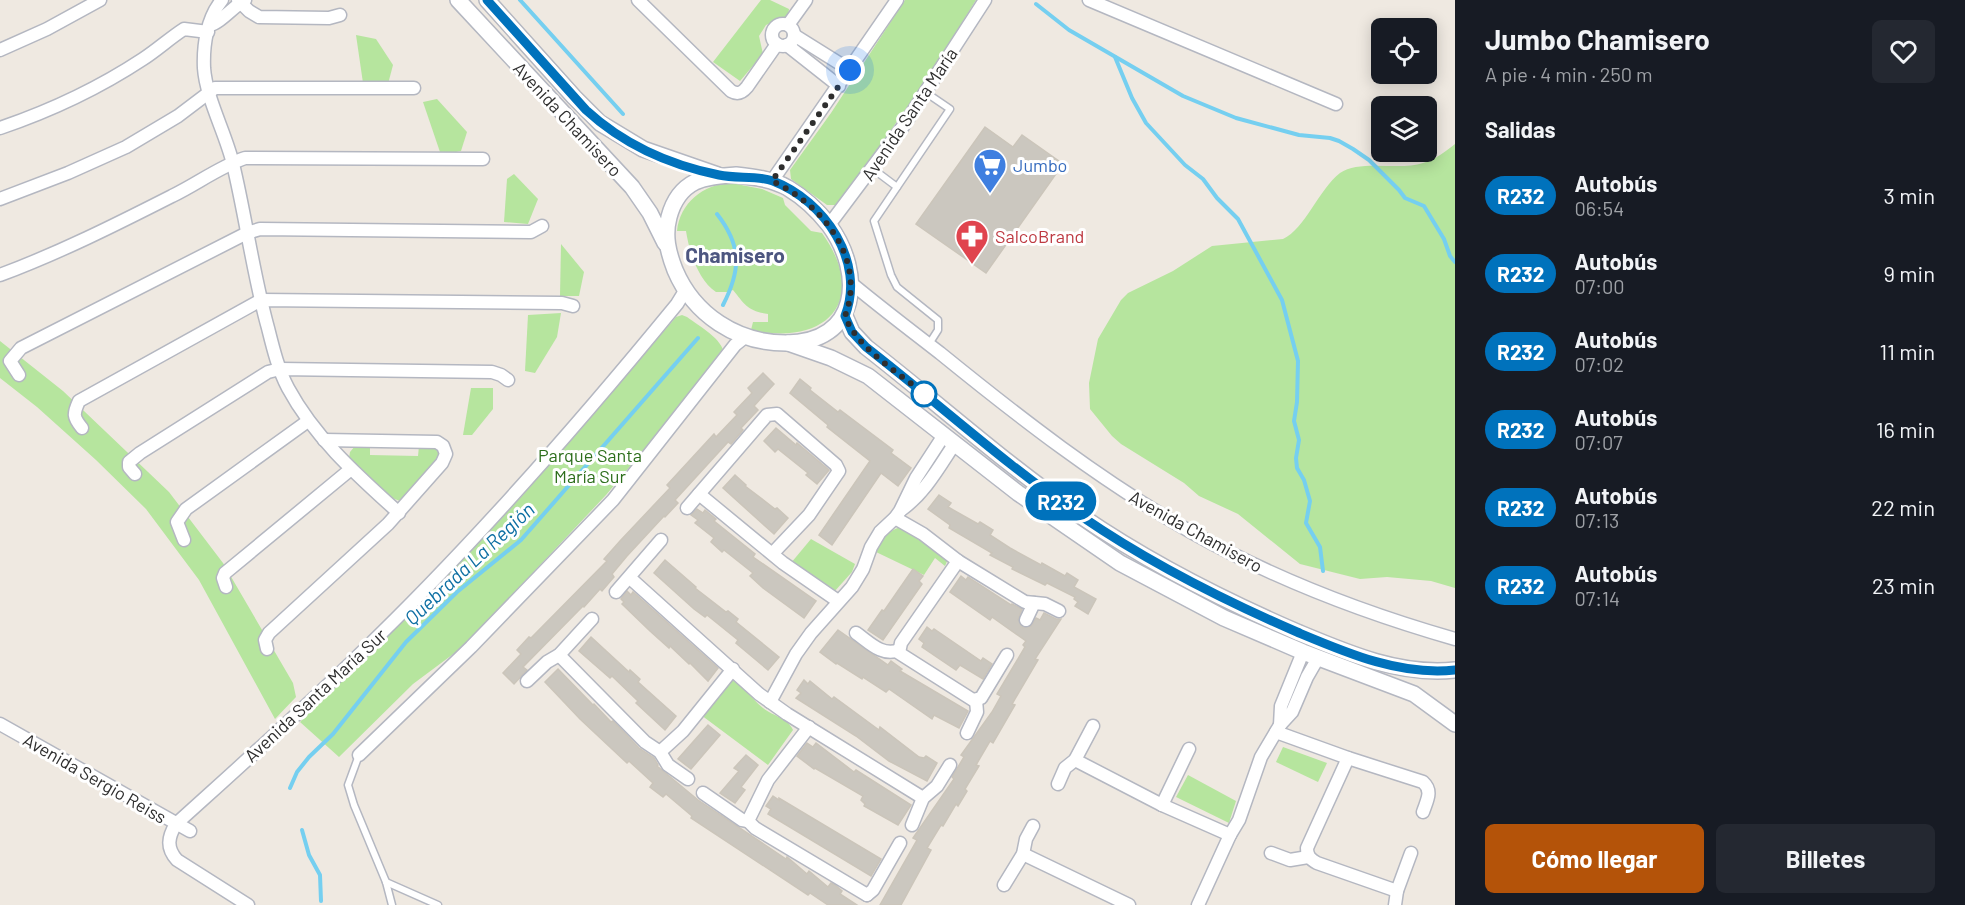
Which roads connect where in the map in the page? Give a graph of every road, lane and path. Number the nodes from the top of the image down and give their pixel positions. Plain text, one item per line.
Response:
1 (100, 0) edge
2 (222, 0) edge
3 (458, 0) edge
4 (487, 0) edge
5 (638, 0) edge
6 (806, 0) edge
7 (897, 0) edge
8 (985, 0) edge
9 (1089, 0) edge
10 (241, 1) edge
11 (340, 15) dead end
12 (209, 29) junction
13 (787, 37) junction
14 (0, 50) edge
15 (850, 70) junction
16 (839, 86) junction
17 (414, 88) dead end
18 (210, 92) junction
19 (925, 92) junction
20 (1336, 104) dead end
21 (0, 128) edge
22 (483, 159) dead end
23 (233, 162) junction
24 (873, 169) junction
25 (721, 176) junction
26 (772, 181) junction
27 (897, 187) junction
28 (0, 199) edge
29 (829, 225) junction
30 (543, 226) dead end
31 (247, 233) junction
32 (667, 246) junction
33 (0, 275) edge
34 (851, 283) junction
35 (685, 291) junction
36 (261, 300) junction
37 (573, 306) dead end
38 (845, 316) junction
39 (745, 337) junction
40 (788, 343) junction
41 (929, 345) junction
42 (280, 369) junction
43 (19, 375) dead end
44 (508, 380) dead end
45 (308, 421) junction
46 (82, 428) dead end
47 (950, 439) junction
48 (324, 440) junction
49 (351, 470) junction
50 (135, 474) dead end
51 (699, 494) junction
52 (687, 508) dead end
53 (399, 513) junction
54 (898, 514) junction
55 (184, 540) dead end
56 (661, 540) dead end
57 (773, 553) junction
58 (958, 561) junction
59 (630, 578) junction
60 (226, 587) dead end
61 (616, 592) dead end
62 (838, 601) junction
63 (1034, 603) junction
64 (1059, 610) dead end
65 (592, 619) dead end
66 (1026, 620) dead end
67 (856, 633) dead end
68 (1455, 639) edge
69 (267, 649) dead end
70 (899, 650) junction
71 (1303, 652) junction
72 (559, 654) junction
73 (1007, 655) dead end
74 (1318, 658) junction
75 (733, 669) junction
76 (1455, 670) edge
77 (527, 681) dead end
78 (976, 700) junction
79 (770, 702) junction
80 (0, 724) edge
81 (1455, 724) edge
82 (1093, 726) dead end
83 (809, 727) junction
84 (1278, 728) junction
85 (968, 733) dead end
86 (1189, 750) dead end
87 (660, 752) junction
88 (359, 755) joint
89 (1348, 758) junction
90 (1075, 760) junction
91 (950, 765) dead end
92 (688, 779) dead end
93 (1058, 784) dead end
94 (703, 793) dead end
95 (923, 798) junction
96 (1162, 805) junction
97 (1424, 812) dead end
98 (748, 821) junction
99 (176, 824) junction
100 (912, 825) dead end
101 (1033, 826) dead end
102 (190, 831) dead end
103 (1230, 835) junction
104 (900, 843) dead end
105 (1271, 853) dead end
106 (1411, 853) dead end
107 (1023, 854) junction
108 (1308, 857) junction
109 (386, 882) junction
110 (1004, 885) dead end
111 (1397, 891) junction
112 (868, 900) edge
113 (248, 905) edge
114 (392, 905) edge
115 (438, 905) edge
116 (1129, 905) edge
117 (1198, 905) edge
118 (1395, 905) edge

1 - 14 street
2 - 12 street
3 - 32 street, Avenida Chamisero
4 - 25 street, Avenida Chamisero
5 - 13 street
6 - 13 street
7 - 15 street
8 - 19 street, Avenida Santa María
9 - 20 street
10 - 11 street
10 - 12 street
12 - 18 street
12 - 21 street
13 - 15 street
13 - 16 street
15 - 16 street
16 - 26 street
17 - 18 street
18 - 23 street
18 - 28 street
19 - 24 street, Avenida Santa María
19 - 27 lane
22 - 23 street
23 - 31 street
23 - 33 street
24 - 27 lane
24 - 29 street, Avenida Santa María
25 - 26 street
25 - 32 street
26 - 29 street
27 - 41 lane
29 - 34 street
30 - 31 street
31 - 36 street
31 - 43 street
32 - 35 street
34 - 38 street
34 - 41 street, Avenida Chamisero
35 - 39 street
35 - 99 street, Avenida Santa María Sur
36 - 37 street
36 - 42 street
36 - 46 street
38 - 40 street
38 - 76 street
39 - 40 street
39 - 88 street
40 - 47 street
41 - 68 street, Avenida Chamisero
42 - 44 street
42 - 45 street
42 - 50 street
45 - 48 street
45 - 55 street
47 - 54 street
47 - 71 street
48 - 49 street
48 - 53 street
49 - 53 street
49 - 60 street
51 - 52 street
51 - 57 street
51 - 57 street
53 - 69 street
54 - 58 street
54 - 62 street
56 - 59 street
57 - 62 street
58 - 63 street
58 - 70 street
59 - 61 street
59 - 75 street
62 - 79 street
63 - 64 street
63 - 66 street
65 - 72 street
67 - 70 street
70 - 78 street
71 - 74 street
71 - 84 street
72 - 77 street
72 - 87 street
73 - 78 street
74 - 81 street
74 - 84 street
75 - 79 street
75 - 87 street
78 - 85 street
79 - 83 street
80 - 99 street, Avenida Sergio Reiss
82 - 90 street
83 - 95 street
83 - 98 street
84 - 89 street
84 - 103 street
86 - 96 street
87 - 92 street
88 - 109 lane
89 - 97 street
89 - 108 street
90 - 93 street
90 - 96 street
91 - 95 street
94 - 98 street
95 - 100 street
96 - 103 street
98 - 112 street
99 - 102 street, Avenida Sergio Reiss
99 - 113 street
101 - 107 street
103 - 117 street
104 - 112 street
105 - 108 street
106 - 111 street
107 - 110 street
107 - 116 street
108 - 111 street
109 - 114 lane
109 - 115 lane
111 - 118 street

